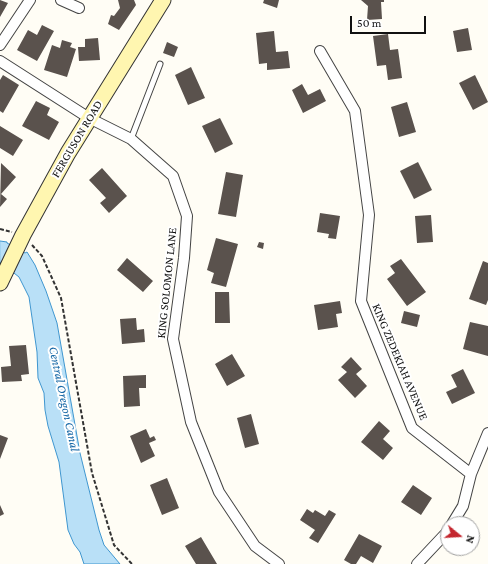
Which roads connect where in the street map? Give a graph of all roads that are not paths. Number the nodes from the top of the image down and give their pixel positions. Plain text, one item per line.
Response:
1 (30, 0) edge
2 (61, 0) edge
3 (163, 0) edge
4 (79, 8) dead end
5 (0, 45) edge
6 (320, 51) dead end
7 (0, 61) edge
8 (160, 64) dead end
9 (89, 118) junction
10 (131, 139) junction
11 (2, 278) edge
12 (488, 433) edge
13 (471, 474) junction
14 (456, 516) edge
15 (440, 540) edge
16 (279, 564) edge
17 (417, 564) edge

1 - 5 street
2 - 4 street
3 - 9 street, FERGUSON ROAD
6 - 13 street, KING ZEDEKIAH AVENUE
7 - 9 street, KING SOLOMON LANE
8 - 10 lane
9 - 10 street, KING SOLOMON LANE
9 - 11 street, FERGUSON ROAD
10 - 16 street, KING SOLOMON LANE
12 - 13 street
13 - 14 street
15 - 17 street

